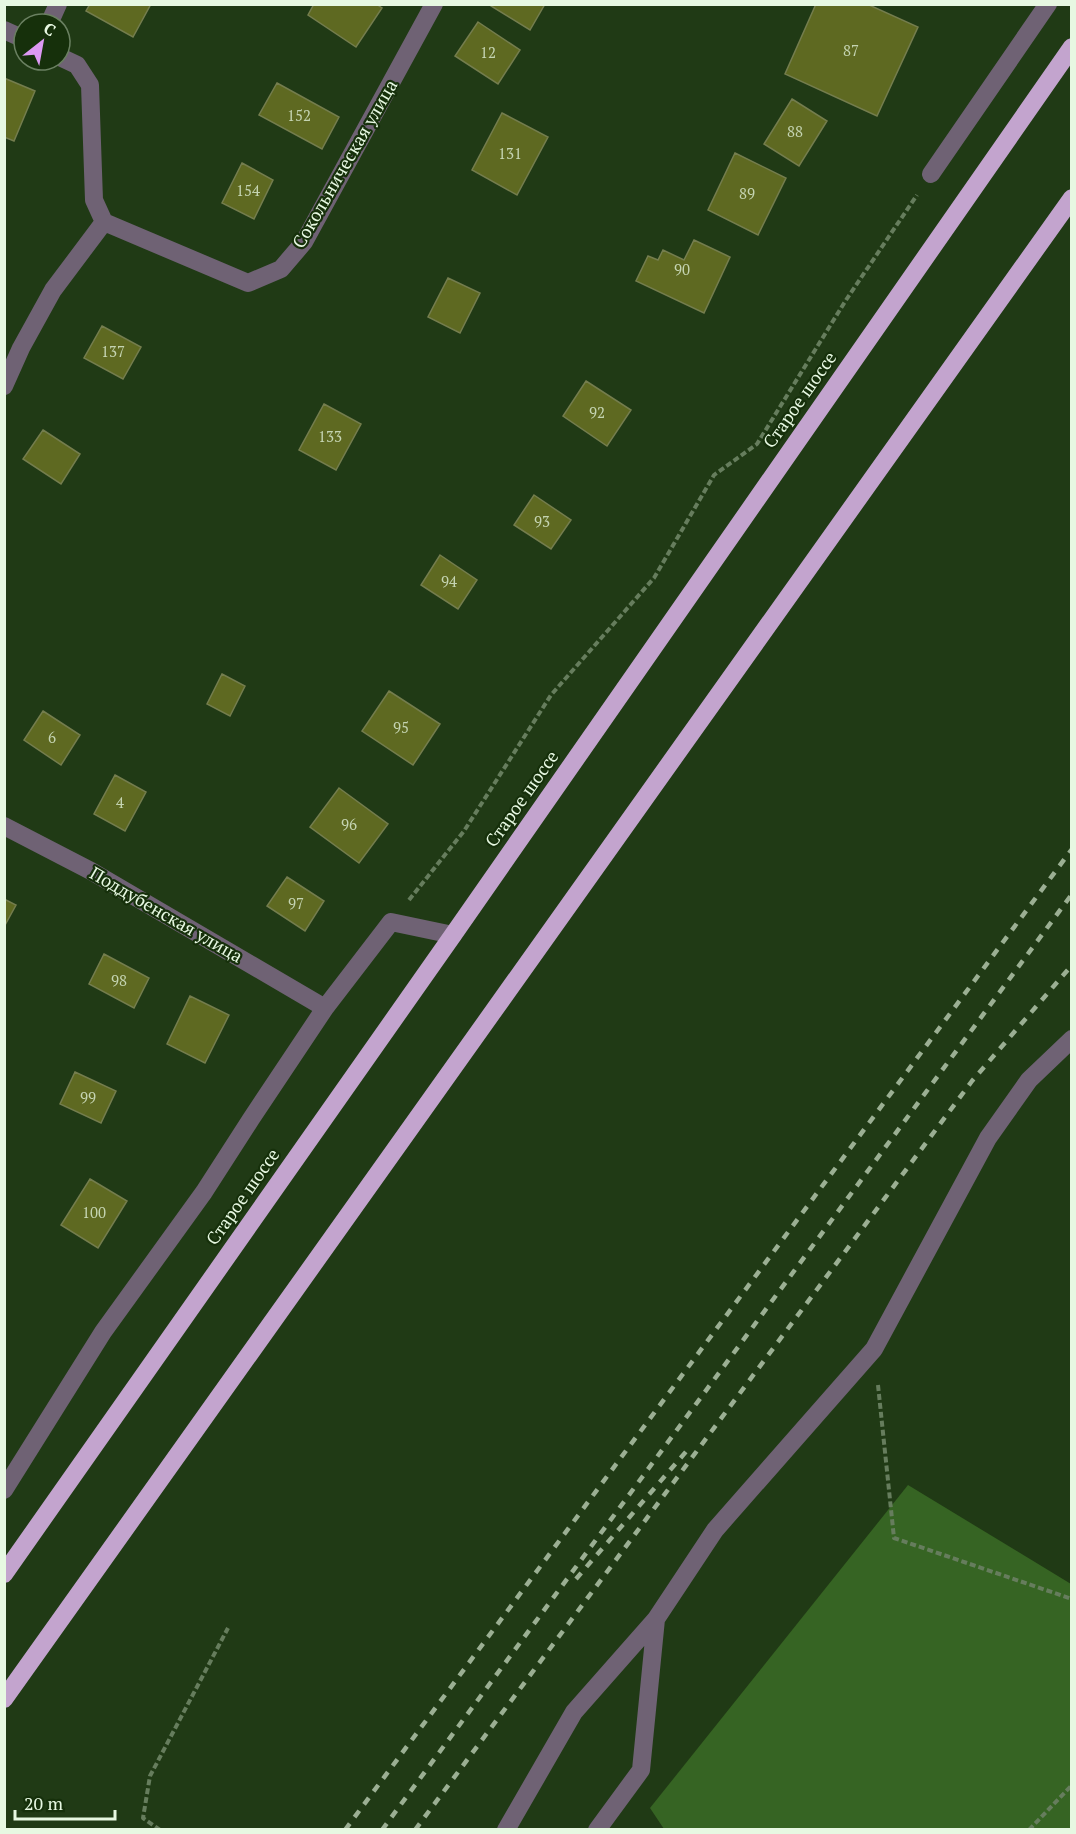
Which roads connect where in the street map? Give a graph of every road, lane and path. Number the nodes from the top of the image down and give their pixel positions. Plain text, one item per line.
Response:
1 (434, 4) edge
2 (1048, 4) edge
3 (1071, 47) edge
4 (72, 63) edge
5 (931, 174) joint
6 (1071, 198) edge
7 (104, 222) junction
8 (4, 386) edge
9 (4, 826) edge
10 (391, 922) junction
11 (453, 934) junction
12 (325, 1008) junction
13 (1071, 1039) edge
14 (874, 1349) junction
15 (4, 1490) edge
16 (4, 1574) edge
17 (1071, 1599) edge
18 (656, 1618) junction
19 (228, 1628) dead end
20 (4, 1699) edge
21 (1071, 1785) edge
22 (160, 1830) edge
23 (506, 1830) edge
24 (597, 1830) edge
25 (1029, 1830) edge

1 - 7 street, Сокольническая улица
2 - 5 street
3 - 11 highway, Старое шоссе
4 - 7 street
5 - 10 path
6 - 20 highway
7 - 8 street
9 - 12 street, Поддубенская улица
10 - 11 street
10 - 12 street
11 - 16 highway, Старое шоссе
12 - 15 street
13 - 14 street
14 - 17 path
14 - 18 street
18 - 23 street
18 - 24 street
19 - 22 path
21 - 25 path

